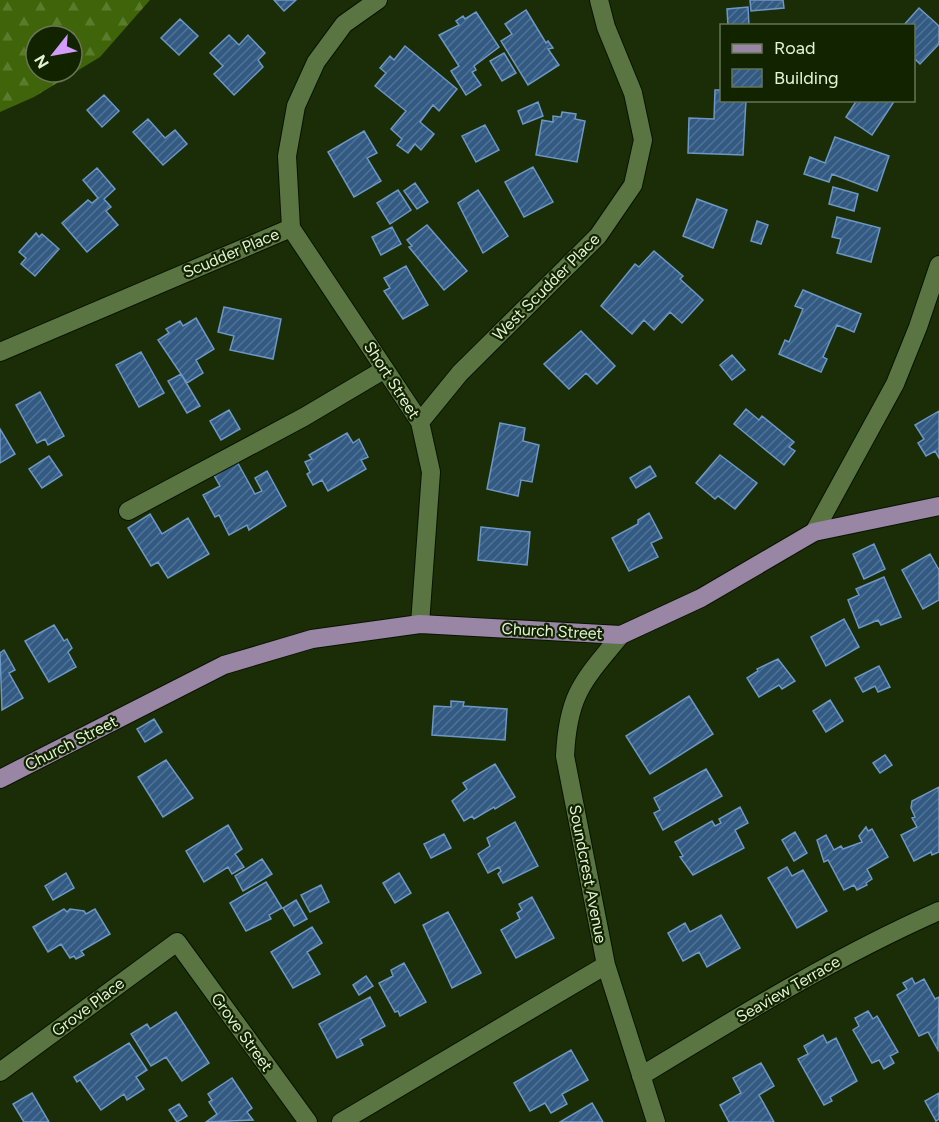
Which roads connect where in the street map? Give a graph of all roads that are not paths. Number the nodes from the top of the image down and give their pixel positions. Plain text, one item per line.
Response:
1 (378, 0) edge
2 (599, 0) edge
3 (291, 228) junction
4 (939, 265) edge
5 (0, 352) edge
6 (385, 369) junction
7 (420, 422) junction
8 (939, 506) edge
9 (128, 511) dead end
10 (814, 532) junction
11 (420, 624) junction
12 (621, 635) junction
13 (0, 779) edge
14 (939, 911) edge
15 (177, 942) joint
16 (606, 965) junction
17 (0, 1072) edge
18 (641, 1076) junction
19 (308, 1122) edge
20 (341, 1122) edge
21 (656, 1122) edge

1 - 3 street, Scudder Place
2 - 7 street, West Scudder Place
3 - 5 street, Scudder Place
3 - 6 street, Short Street
4 - 10 street
6 - 7 street, Short Street
6 - 9 street
7 - 11 street, Short Street
8 - 10 main road, Church Street
10 - 12 main road, Church Street
11 - 12 main road, Church Street
11 - 13 main road, Church Street
12 - 16 street, Soundcrest Avenue
14 - 18 street, Seaview Terrace
15 - 17 street, Grove Place
15 - 19 street, Grove Street
16 - 18 street, Soundcrest Avenue
16 - 20 street
18 - 21 street, Soundcrest Avenue

